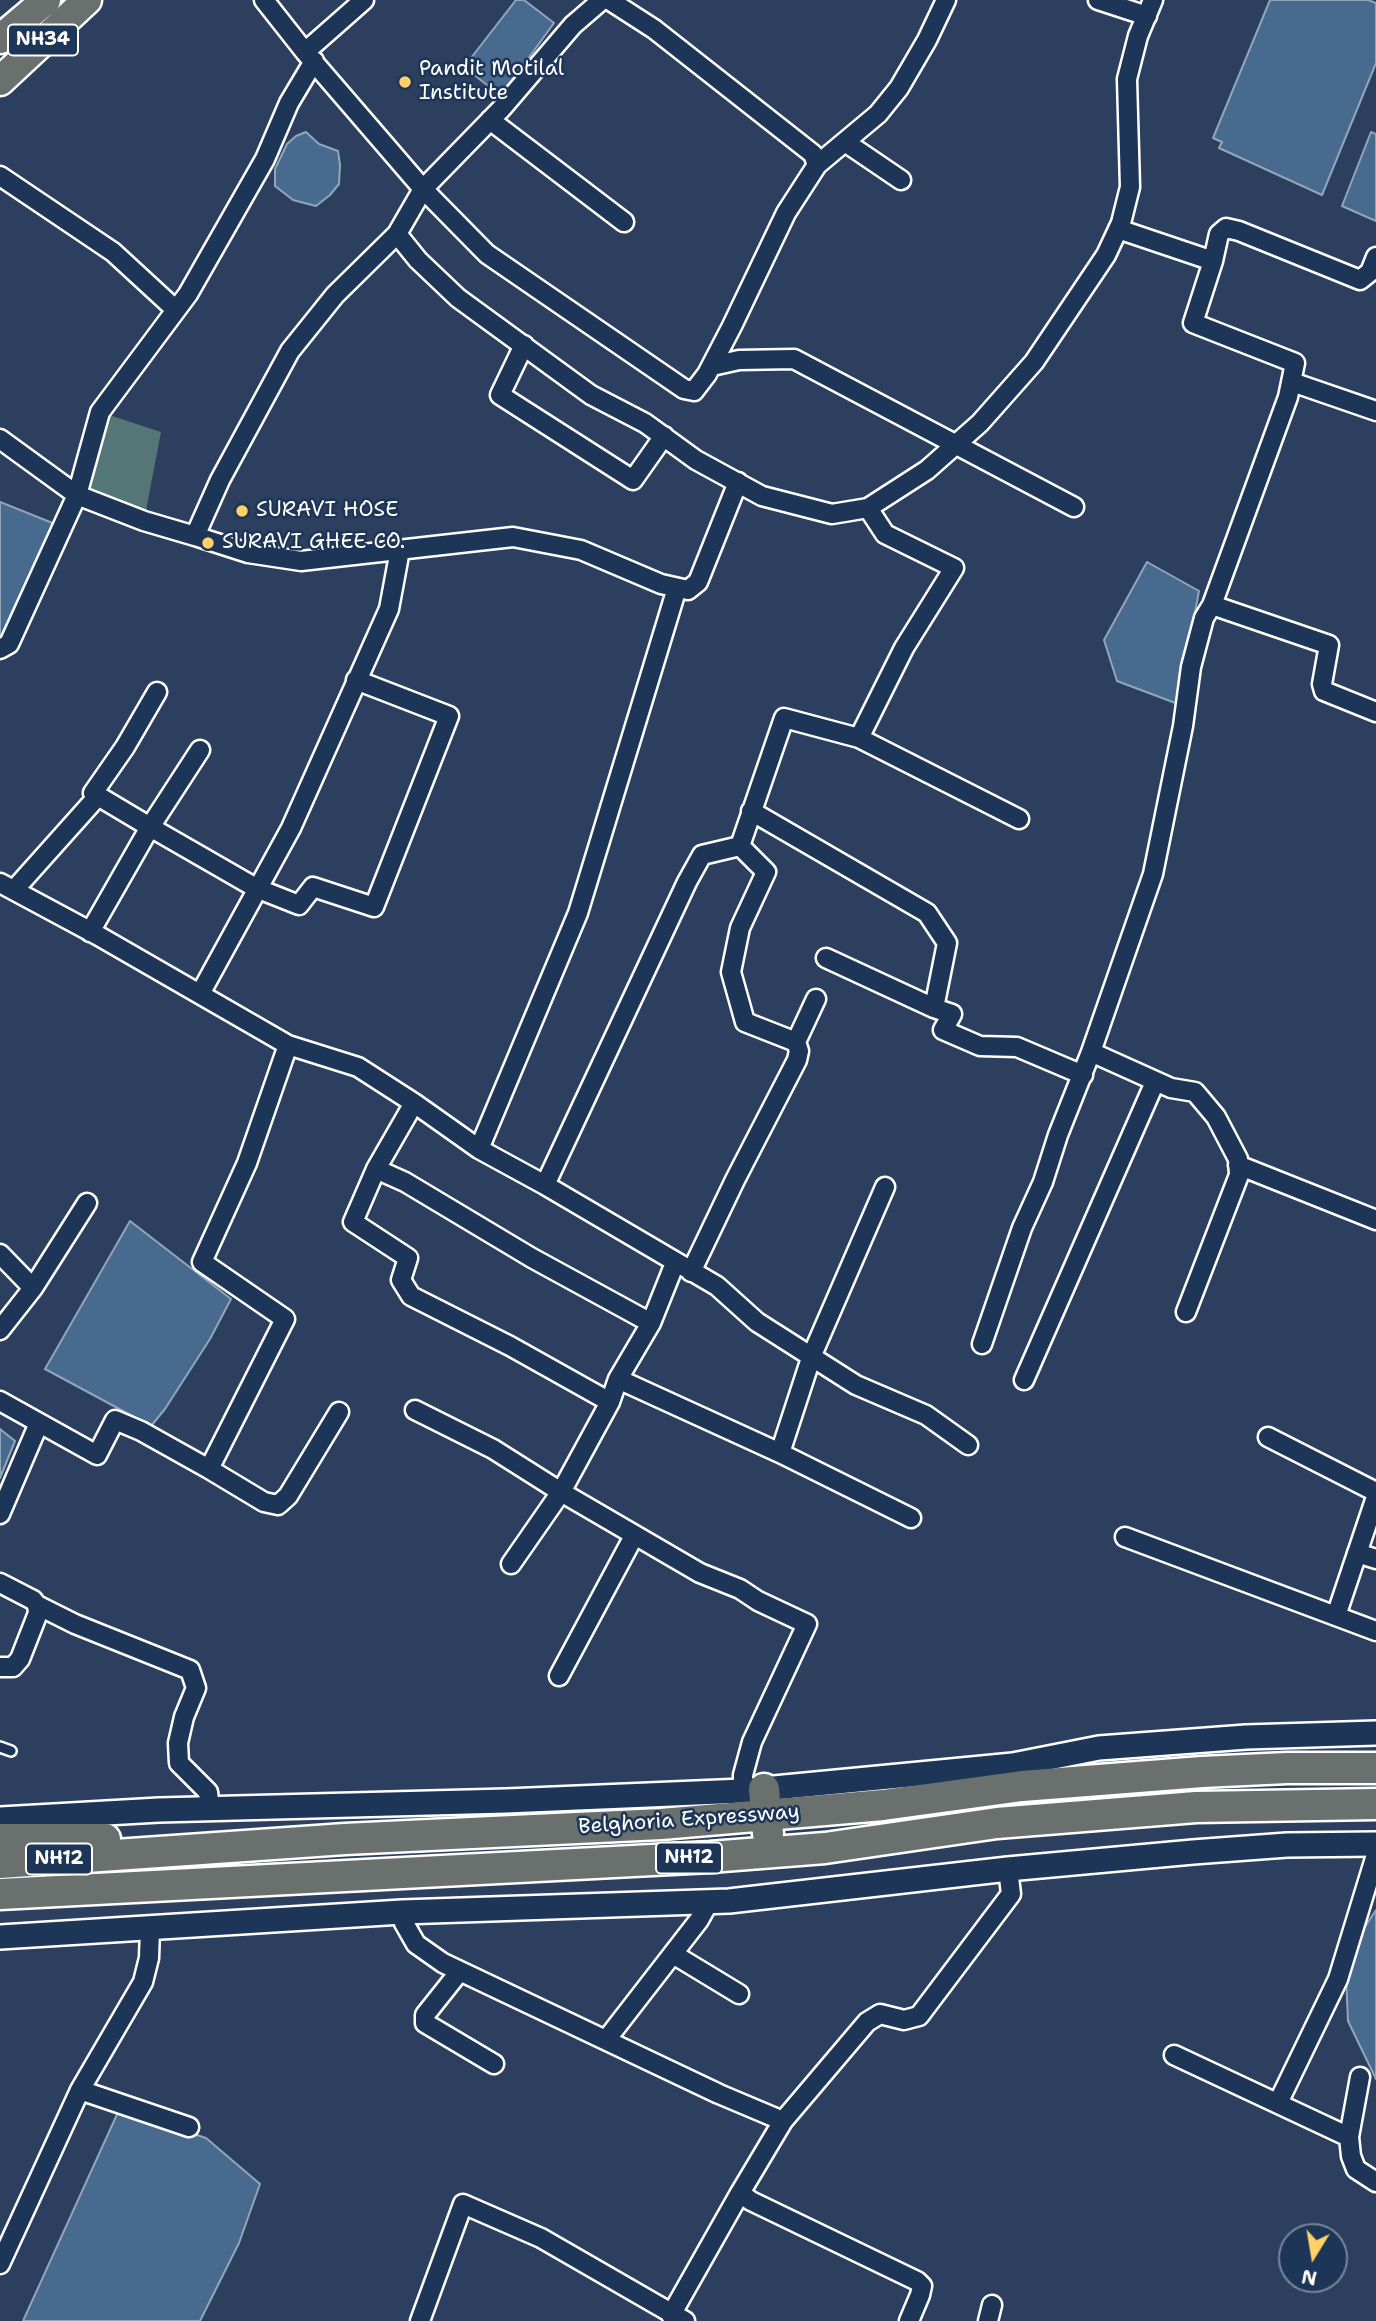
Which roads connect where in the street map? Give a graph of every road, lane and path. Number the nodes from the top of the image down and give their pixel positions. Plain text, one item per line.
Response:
1 (46, 0) edge
2 (87, 0) edge
3 (264, 0) edge
4 (364, 0) edge
5 (602, 0) edge
6 (608, 0) edge
7 (946, 0) edge
8 (1100, 0) edge
9 (1150, 8) edge
10 (0, 39) edge
11 (309, 56) junction
12 (0, 80) edge
13 (490, 120) junction
14 (845, 142) junction
15 (817, 166) junction
16 (0, 176) edge
17 (901, 180) dead end
18 (423, 189) junction
19 (624, 222) dead end
20 (1118, 229) junction
21 (397, 234) junction
22 (1376, 257) edge
23 (1213, 261) junction
24 (176, 310) junction
25 (524, 345) junction
26 (712, 366) junction
27 (1292, 382) junction
28 (1376, 411) edge
29 (664, 436) junction
30 (0, 439) edge
31 (957, 443) junction
32 (738, 482) junction
33 (77, 495) junction
34 (1074, 507) dead end
35 (868, 508) junction
36 (195, 536) junction
37 (400, 550) junction
38 (677, 588) junction
39 (1212, 605) junction
40 (0, 649) edge
41 (356, 680) junction
42 (158, 692) dead end
43 (1376, 712) edge
44 (859, 738) junction
45 (200, 750) dead end
46 (98, 796) junction
47 (751, 811) junction
48 (1018, 819) dead end
49 (150, 827) junction
50 (740, 846) junction
51 (7, 887) edge
52 (256, 888) junction
53 (90, 932) junction
54 (826, 958) dead end
55 (200, 994) junction
56 (816, 999) dead end
57 (934, 1009) junction
58 (796, 1042) junction
59 (288, 1045) junction
60 (1091, 1052) junction
61 (1083, 1075) junction
62 (1155, 1082) junction
63 (414, 1102) junction
64 (479, 1149) junction
65 (1238, 1165) junction
66 (376, 1169) junction
67 (545, 1185) junction
68 (885, 1187) dead end
69 (88, 1203) dead end
70 (1376, 1220) edge
71 (0, 1254) edge
72 (675, 1263) junction
73 (691, 1272) junction
74 (33, 1288) junction
75 (1185, 1312) dead end
76 (651, 1323) junction
77 (0, 1331) edge
78 (982, 1344) dead end
79 (812, 1356) junction
80 (618, 1380) junction
81 (1024, 1380) dead end
82 (0, 1401) edge
83 (610, 1402) junction
84 (415, 1410) dead end
85 (339, 1412) dead end
86 (39, 1423) junction
87 (1268, 1437) dead end
88 (968, 1445) dead end
89 (780, 1453) junction
90 (209, 1469) junction
91 (561, 1492) junction
92 (1376, 1494) edge
93 (0, 1514) edge
94 (911, 1518) dead end
95 (634, 1536) junction
96 (1125, 1537) dead end
97 (1357, 1553) junction
98 (1376, 1559) edge
99 (511, 1564) dead end
100 (0, 1583) edge
101 (37, 1605) junction
102 (1336, 1616) junction
103 (1376, 1631) edge
104 (0, 1667) edge
105 (559, 1676) dead end
106 (1376, 1733) edge
107 (0, 1746) edge
108 (11, 1751) dead end
109 (1376, 1768) edge
110 (758, 1798) junction
111 (1376, 1804) edge
112 (210, 1808) junction
113 (0, 1819) edge
114 (0, 1839) edge
115 (1376, 1844) edge
116 (215, 1848) junction
117 (769, 1852) junction
118 (1376, 1855) edge
119 (0, 1863) edge
120 (1008, 1869) junction
121 (0, 1894) edge
122 (709, 1902) junction
123 (403, 1917) junction
124 (150, 1934) junction
125 (0, 1937) edge
126 (673, 1954) junction
127 (460, 1971) junction
128 (739, 1994) dead end
129 (606, 2040) junction
130 (1174, 2055) dead end
131 (494, 2064) dead end
132 (1360, 2077) dead end
133 (80, 2090) junction
134 (1278, 2103) junction
135 (783, 2121) junction
136 (189, 2127) dead end
137 (1349, 2137) junction
138 (1376, 2182) edge
139 (740, 2193) junction
140 (0, 2264) edge
141 (678, 2318) edge
142 (420, 2321) edge
143 (909, 2321) edge

1 - 10 main road
2 - 12 main road, NH34
3 - 11 street
4 - 11 street
5 - 13 street
6 - 15 street
7 - 14 street
8 - 9 street
9 - 20 street
11 - 18 street
11 - 24 street
13 - 18 street
13 - 19 street
14 - 15 street
14 - 17 street
15 - 26 street
16 - 24 street
18 - 21 street
18 - 26 street
20 - 23 street
20 - 31 street
21 - 25 street
21 - 36 street
22 - 23 street
23 - 27 street
24 - 33 street
25 - 29 street
25 - 29 street
26 - 31 street
27 - 28 street
27 - 39 street
29 - 32 street
30 - 33 street
31 - 34 street
31 - 35 street
32 - 35 street
32 - 38 street
33 - 36 street
33 - 40 street
35 - 44 street
36 - 37 street
37 - 38 street
37 - 41 street
38 - 64 street
39 - 43 street
39 - 60 street
41 - 52 street
41 - 52 street
42 - 46 street
44 - 47 street
44 - 48 street
45 - 49 street
46 - 49 street
46 - 51 street
47 - 50 street
47 - 57 street
49 - 52 street
49 - 53 street
50 - 58 street
50 - 67 street
51 - 53 street
52 - 55 street
53 - 55 street
54 - 57 street
55 - 59 street
56 - 58 street
57 - 61 street
58 - 73 street
59 - 63 street
59 - 90 street
60 - 61 street
60 - 62 street
61 - 78 street
62 - 65 street
62 - 81 street
63 - 64 street
63 - 66 street
64 - 67 street
65 - 70 street
65 - 75 street
66 - 76 street
66 - 83 street
67 - 72 street
68 - 79 street
69 - 74 street
71 - 74 street
72 - 73 street
72 - 76 street
73 - 79 street
74 - 77 street
76 - 80 street
79 - 88 street
79 - 89 street
80 - 83 street
80 - 89 street
82 - 86 street
83 - 91 street
84 - 91 street
85 - 90 street
86 - 90 street
86 - 93 street
87 - 92 street
89 - 94 street
91 - 95 street
91 - 99 street
92 - 97 street
95 - 105 street
95 - 110 street
96 - 102 street
97 - 98 street
97 - 102 street
100 - 101 street
101 - 104 street
101 - 112 street
102 - 103 street
106 - 110 street
107 - 108 lane
109 - 110 highway, Belghoria Expressway / NH12
110 - 112 street
110 - 116 highway, Belghoria Expressway / NH12
110 - 117 highway
111 - 117 highway, Belghoria Expressway / NH12
112 - 113 street
114 - 116 highway
115 - 120 street
116 - 119 highway, Belghoria Expressway / NH12
117 - 121 highway, Belghoria Expressway / NH12
118 - 134 street
120 - 122 street
120 - 135 street
122 - 123 street
122 - 126 street
123 - 124 street
123 - 127 street
124 - 125 street
124 - 133 street
126 - 128 street
126 - 129 street
127 - 129 street
127 - 131 street
129 - 135 street
130 - 134 street
132 - 137 street
133 - 136 street
133 - 140 street
134 - 137 street
135 - 139 street
137 - 138 street
139 - 141 street
139 - 143 street
141 - 142 street

